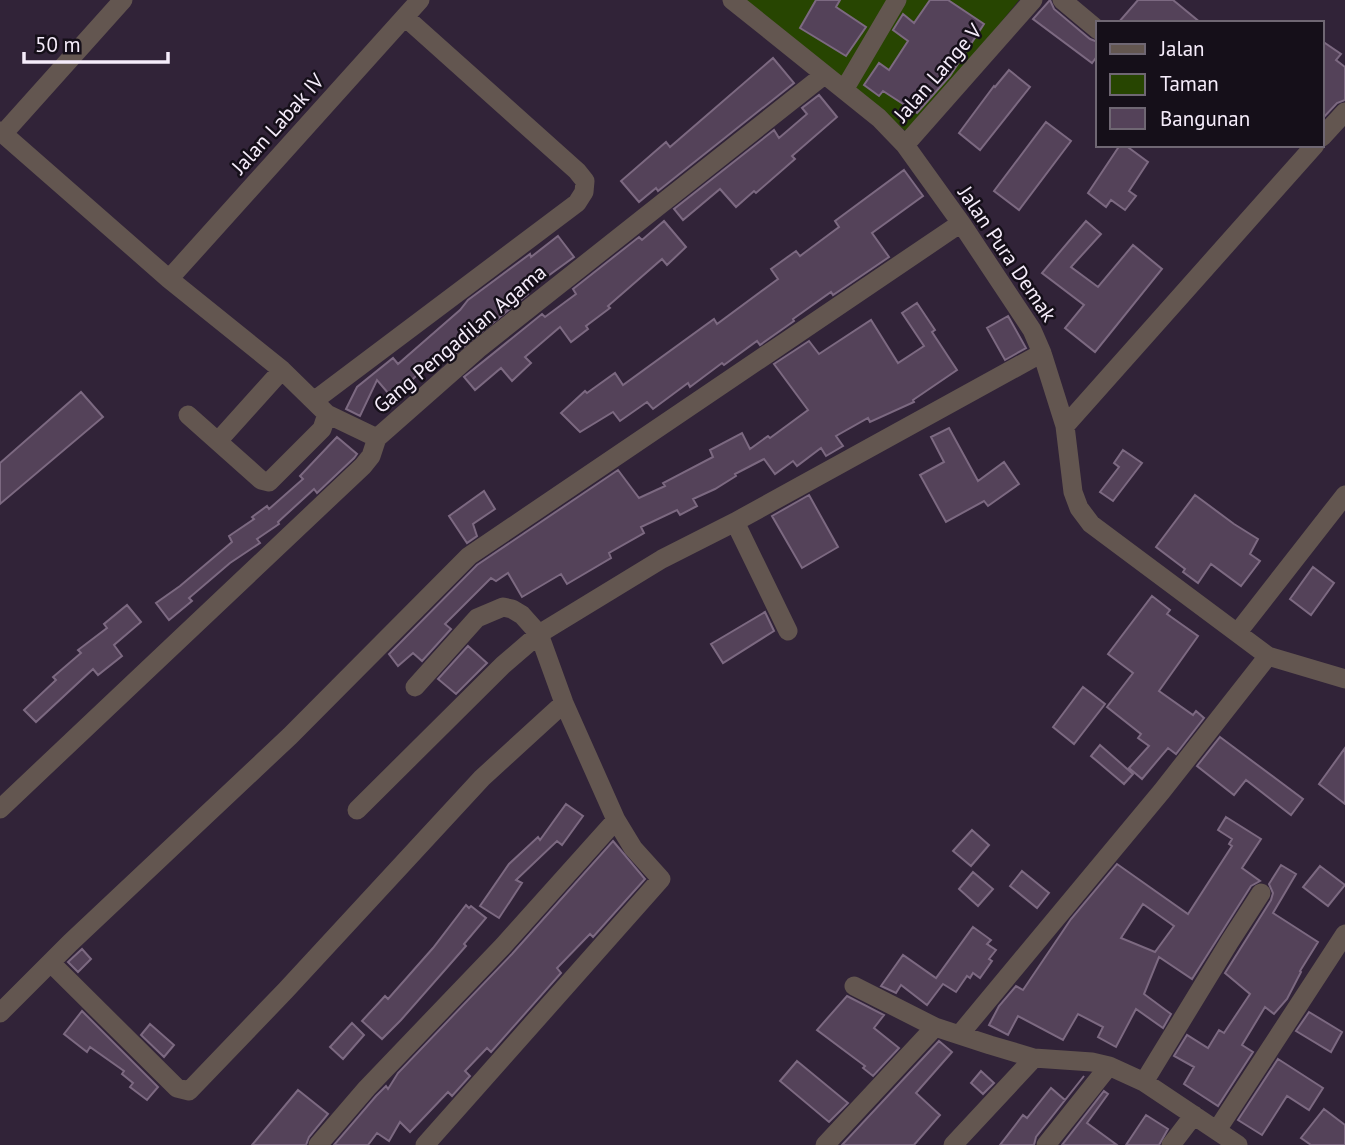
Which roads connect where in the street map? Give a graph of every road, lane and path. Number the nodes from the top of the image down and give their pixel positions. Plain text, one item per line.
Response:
1 (123, 0) edge
2 (420, 0) edge
3 (732, 0) edge
4 (897, 0) edge
5 (1033, 0) edge
6 (1062, 0) edge
7 (405, 17) junction
8 (1096, 28) edge
9 (824, 75) junction
10 (844, 90) junction
11 (1345, 112) edge
12 (2, 133) edge
13 (1324, 135) edge
14 (905, 145) junction
15 (1313, 147) edge
16 (961, 223) junction
17 (169, 279) junction
18 (1042, 353) junction
19 (282, 370) junction
20 (321, 407) junction
21 (188, 415) dead end
22 (1065, 426) junction
23 (377, 438) junction
24 (219, 440) junction
25 (1345, 495) edge
26 (735, 522) junction
27 (788, 631) dead end
28 (1238, 632) junction
29 (539, 634) junction
30 (1268, 656) junction
31 (1345, 679) edge
32 (415, 687) dead end
33 (564, 704) junction
34 (0, 809) edge
35 (357, 810) dead end
36 (616, 820) junction
37 (1261, 893) dead end
38 (1345, 933) edge
39 (51, 963) junction
40 (853, 986) dead end
41 (0, 1013) edge
42 (935, 1027) junction
43 (960, 1034) junction
44 (1034, 1058) junction
45 (1109, 1066) junction
46 (1144, 1082) junction
47 (1194, 1115) junction
48 (1217, 1130) junction
49 (318, 1145) edge
50 (425, 1145) edge
51 (825, 1145) edge
52 (953, 1145) edge
53 (1046, 1145) edge
54 (1171, 1145) edge
55 (1238, 1145) edge

1 - 12 street
2 - 7 street, Jalan Labak IV
3 - 9 street, Jalan Pura Demak
4 - 10 street
5 - 14 street, Jalan Lange V
6 - 8 street
7 - 17 street, Jalan Labak IV
7 - 20 street
9 - 10 street, Jalan Pura Demak
9 - 23 street, Gang Pengadilan Agama
10 - 14 street, Jalan Pura Demak
11 - 13 street
12 - 17 street
14 - 16 street, Jalan Pura Demak
15 - 22 street
16 - 18 street, Jalan Pura Demak
16 - 39 street
17 - 19 street
18 - 22 street, Jalan Pura Demak
18 - 26 street
19 - 20 street
19 - 24 street
20 - 23 street
20 - 24 street
21 - 24 street
22 - 28 street, Jalan Pura Demak
23 - 34 street, Gang Pengadilan Agama
25 - 28 street
26 - 27 street
26 - 29 street
28 - 30 street, Jalan Pura Demak
29 - 32 street
29 - 33 street
29 - 35 street
30 - 31 street, Jalan Pura Demak
30 - 43 street
33 - 36 street
33 - 39 street
36 - 49 street
36 - 50 street
37 - 46 street
38 - 48 street
39 - 41 street
40 - 42 street
42 - 43 street
42 - 51 street
43 - 44 street
44 - 45 street
44 - 52 street
45 - 46 street
45 - 53 street
46 - 47 street
47 - 48 street
47 - 54 street
48 - 55 street

